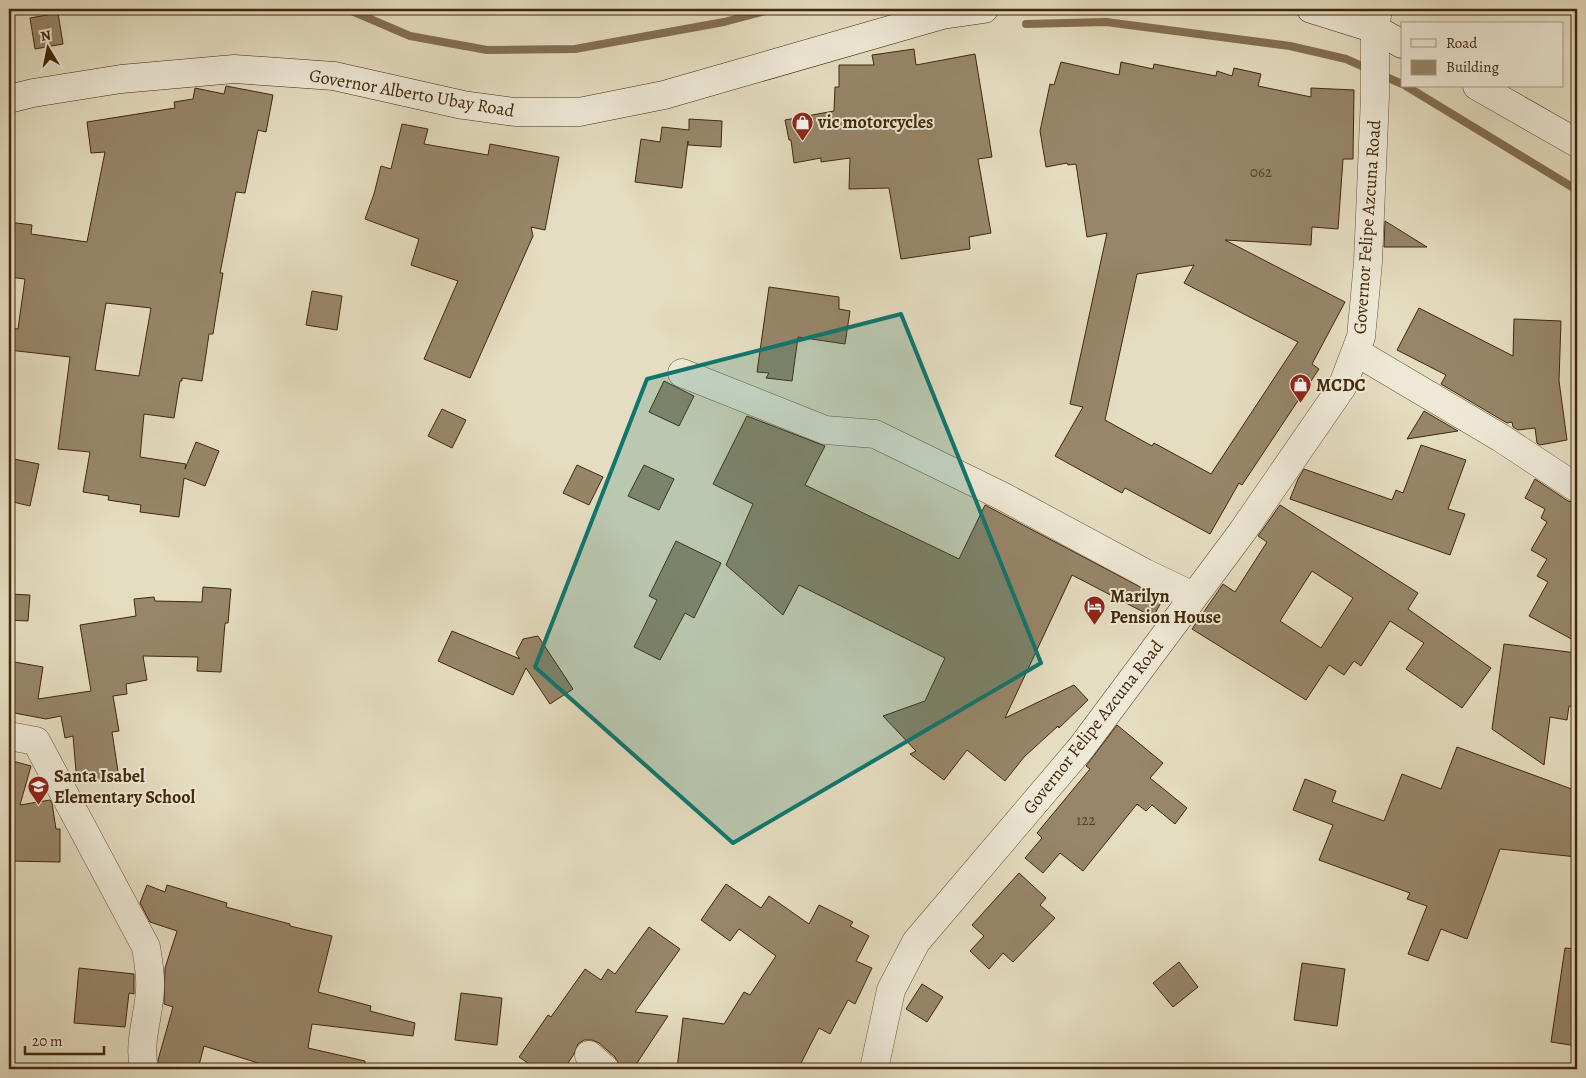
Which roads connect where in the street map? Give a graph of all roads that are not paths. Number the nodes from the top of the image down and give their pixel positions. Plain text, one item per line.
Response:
1 (984, 9) edge
2 (1311, 9) edge
3 (1376, 19) edge
4 (1401, 43) edge
5 (1481, 88) edge
6 (9, 99) edge
7 (1577, 143) edge
8 (1356, 352) junction
9 (682, 373) dead end
10 (1577, 488) edge
11 (1194, 596) junction
12 (9, 736) edge
13 (144, 1069) edge
14 (874, 1069) edge

1 - 6 street, Governor Alberto Ubay Road
2 - 3 street
3 - 4 street
3 - 8 street, Governor Felipe Azcuna Road
5 - 7 street
8 - 10 street
8 - 11 street, Governor Felipe Azcuna Road
9 - 11 street
11 - 14 street, Governor Felipe Azcuna Road
12 - 13 street

